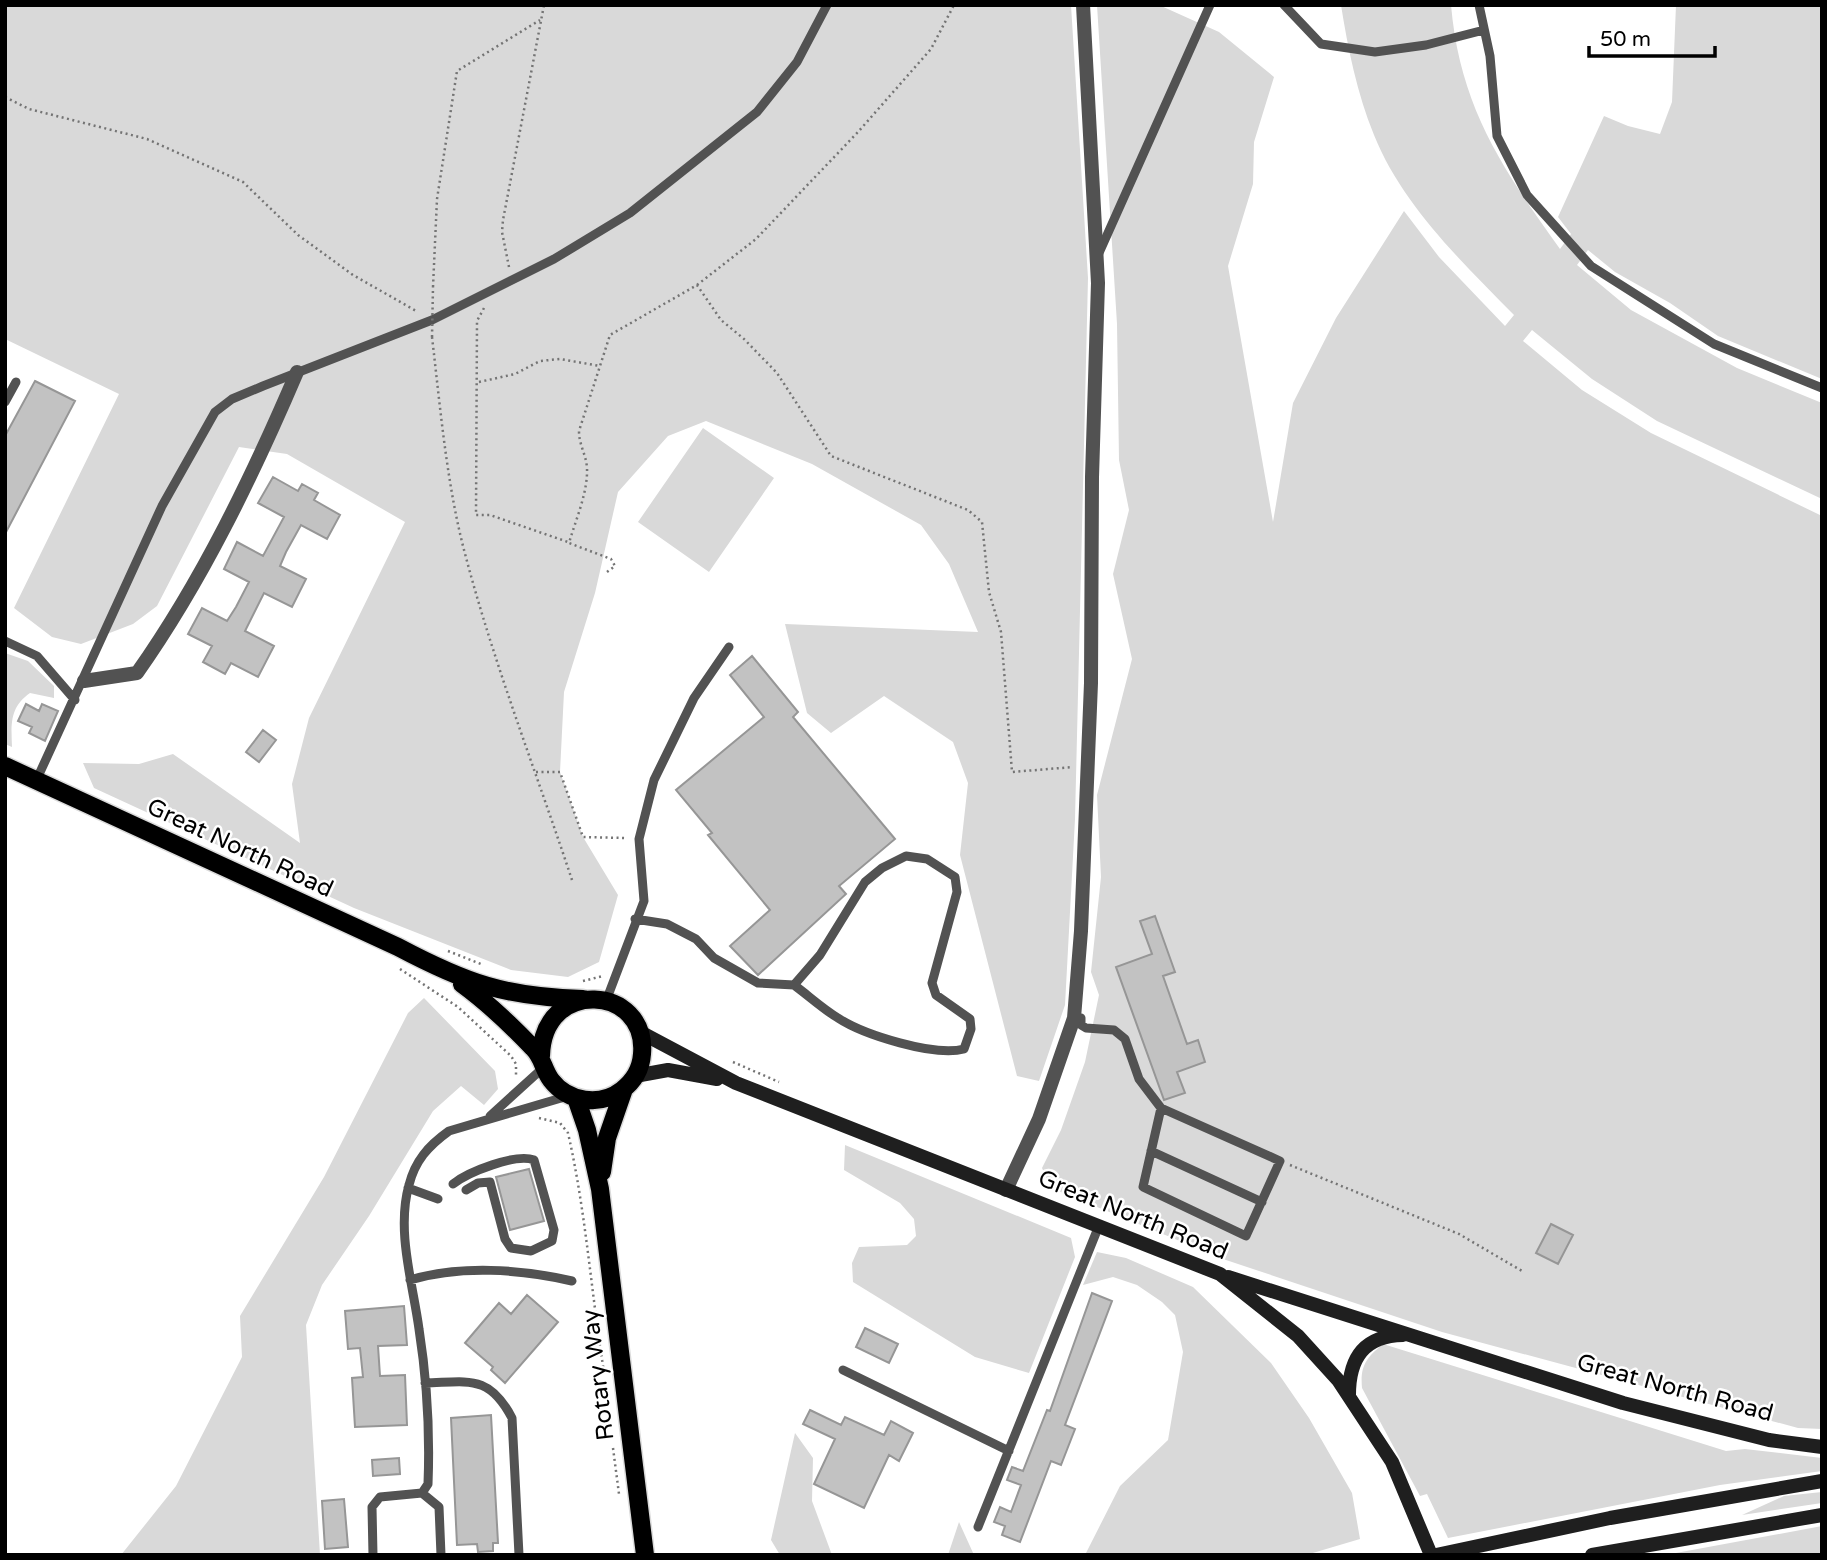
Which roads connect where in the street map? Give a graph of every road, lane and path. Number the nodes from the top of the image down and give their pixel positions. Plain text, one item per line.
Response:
1 (544, 5) edge
2 (827, 5) edge
3 (954, 5) edge
4 (1083, 5) edge
5 (1210, 5) edge
6 (1284, 5) edge
7 (1479, 5) edge
8 (541, 20) junction
9 (1484, 30) junction
10 (5, 97) edge
11 (1097, 258) junction
12 (512, 280) junction
13 (697, 285) junction
14 (492, 303) dead end
15 (432, 320) junction
16 (600, 366) junction
17 (298, 372) junction
18 (479, 382) junction
19 (16, 383) dead end
20 (1822, 388) edge
21 (5, 402) edge
22 (569, 542) junction
23 (607, 572) dead end
24 (5, 641) edge
25 (729, 647) dead end
26 (84, 681) junction
27 (75, 700) junction
28 (5, 765) edge
29 (1087, 765) junction
30 (536, 772) junction
31 (36, 781) junction
32 (639, 839) junction
33 (572, 880) dead end
34 (635, 919) junction
35 (439, 947) dead end
36 (392, 964) dead end
37 (485, 966) dead end
38 (615, 973) junction
39 (453, 976) junction
40 (581, 981) dead end
41 (794, 985) junction
42 (583, 999) junction
43 (606, 1000) junction
44 (1074, 1018) junction
45 (640, 1032) junction
46 (726, 1059) dead end
47 (543, 1062) junction
48 (630, 1082) junction
49 (736, 1083) junction
50 (790, 1086) dead end
51 (513, 1097) junction
52 (573, 1097) junction
53 (530, 1106) junction
54 (1161, 1108) junction
55 (486, 1119) junction
56 (587, 1129) junction
57 (568, 1133) junction
58 (1151, 1151) junction
59 (1280, 1161) junction
60 (453, 1184) dead end
61 (408, 1188) junction
62 (600, 1189) junction
63 (466, 1190) dead end
64 (1006, 1190) junction
65 (438, 1199) dead end
66 (1262, 1202) junction
67 (1098, 1228) junction
68 (1522, 1271) dead end
69 (1220, 1274) junction
70 (410, 1280) junction
71 (572, 1281) dead end
72 (1414, 1335) junction
73 (843, 1370) dead end
74 (604, 1372) dead end
75 (425, 1383) junction
76 (1349, 1396) junction
77 (613, 1447) dead end
78 (1822, 1447) edge
79 (1009, 1451) junction
80 (1822, 1480) edge
81 (422, 1493) junction
82 (619, 1499) dead end
83 (1822, 1515) edge
84 (978, 1527) dead end
85 (373, 1555) edge
86 (441, 1555) edge
87 (519, 1555) edge
88 (645, 1555) edge
89 (1433, 1555) edge
90 (1592, 1555) edge

1 - 8 path
2 - 12 lane
3 - 13 path
4 - 11 street
5 - 11 lane
6 - 9 lane
7 - 9 lane
8 - 12 path
8 - 30 path, bridge
9 - 20 lane
10 - 15 path
11 - 29 street
12 - 15 lane
13 - 16 path
13 - 29 path
14 - 18 path
15 - 17 lane
16 - 18 path
16 - 22 path
17 - 26 lane
17 - 26 street
18 - 22 path
19 - 21 lane
22 - 23 path
24 - 27 lane
25 - 32 lane
26 - 27 lane
27 - 31 lane
28 - 31 main road, Great North Road
29 - 44 street
30 - 32 path
30 - 33 path
31 - 39 main road, Great North Road
32 - 34 lane
34 - 38 lane
34 - 41 lane
35 - 37 path
36 - 51 path
38 - 40 path
38 - 43 lane
39 - 42 main road
39 - 47 main road
41 - 41 lane
42 - 43 main road
42 - 47 main road
43 - 45 main road
44 - 54 lane
44 - 64 street
45 - 48 main road
45 - 49 main road, Great North Road
46 - 50 path
47 - 51 lane
47 - 52 main road
48 - 49 main road, Great North Road
48 - 52 main road
48 - 62 main road, Rotary Way
49 - 64 main road, Great North Road
51 - 55 lane
52 - 53 lane
52 - 56 main road, Rotary Way
53 - 55 lane
53 - 57 path
54 - 58 lane
54 - 59 lane
55 - 61 lane
56 - 57 path
56 - 62 main road, Rotary Way
57 - 74 path
58 - 66 lane
58 - 66 lane
59 - 66 lane
59 - 68 path
60 - 63 lane
61 - 65 lane
61 - 70 lane
62 - 88 main road, Rotary Way
64 - 67 main road, Great North Road
67 - 69 main road, Great North Road
67 - 79 lane
69 - 72 main road, Great North Road
69 - 76 main road, Great North Road
70 - 71 lane
70 - 75 lane
72 - 76 main road
72 - 78 main road, Great North Road
73 - 79 lane
75 - 81 lane
75 - 87 lane
76 - 89 main road, Great North Road
77 - 82 path
79 - 84 lane
80 - 89 main road, Great North Road
81 - 85 lane
81 - 86 lane
83 - 90 main road

